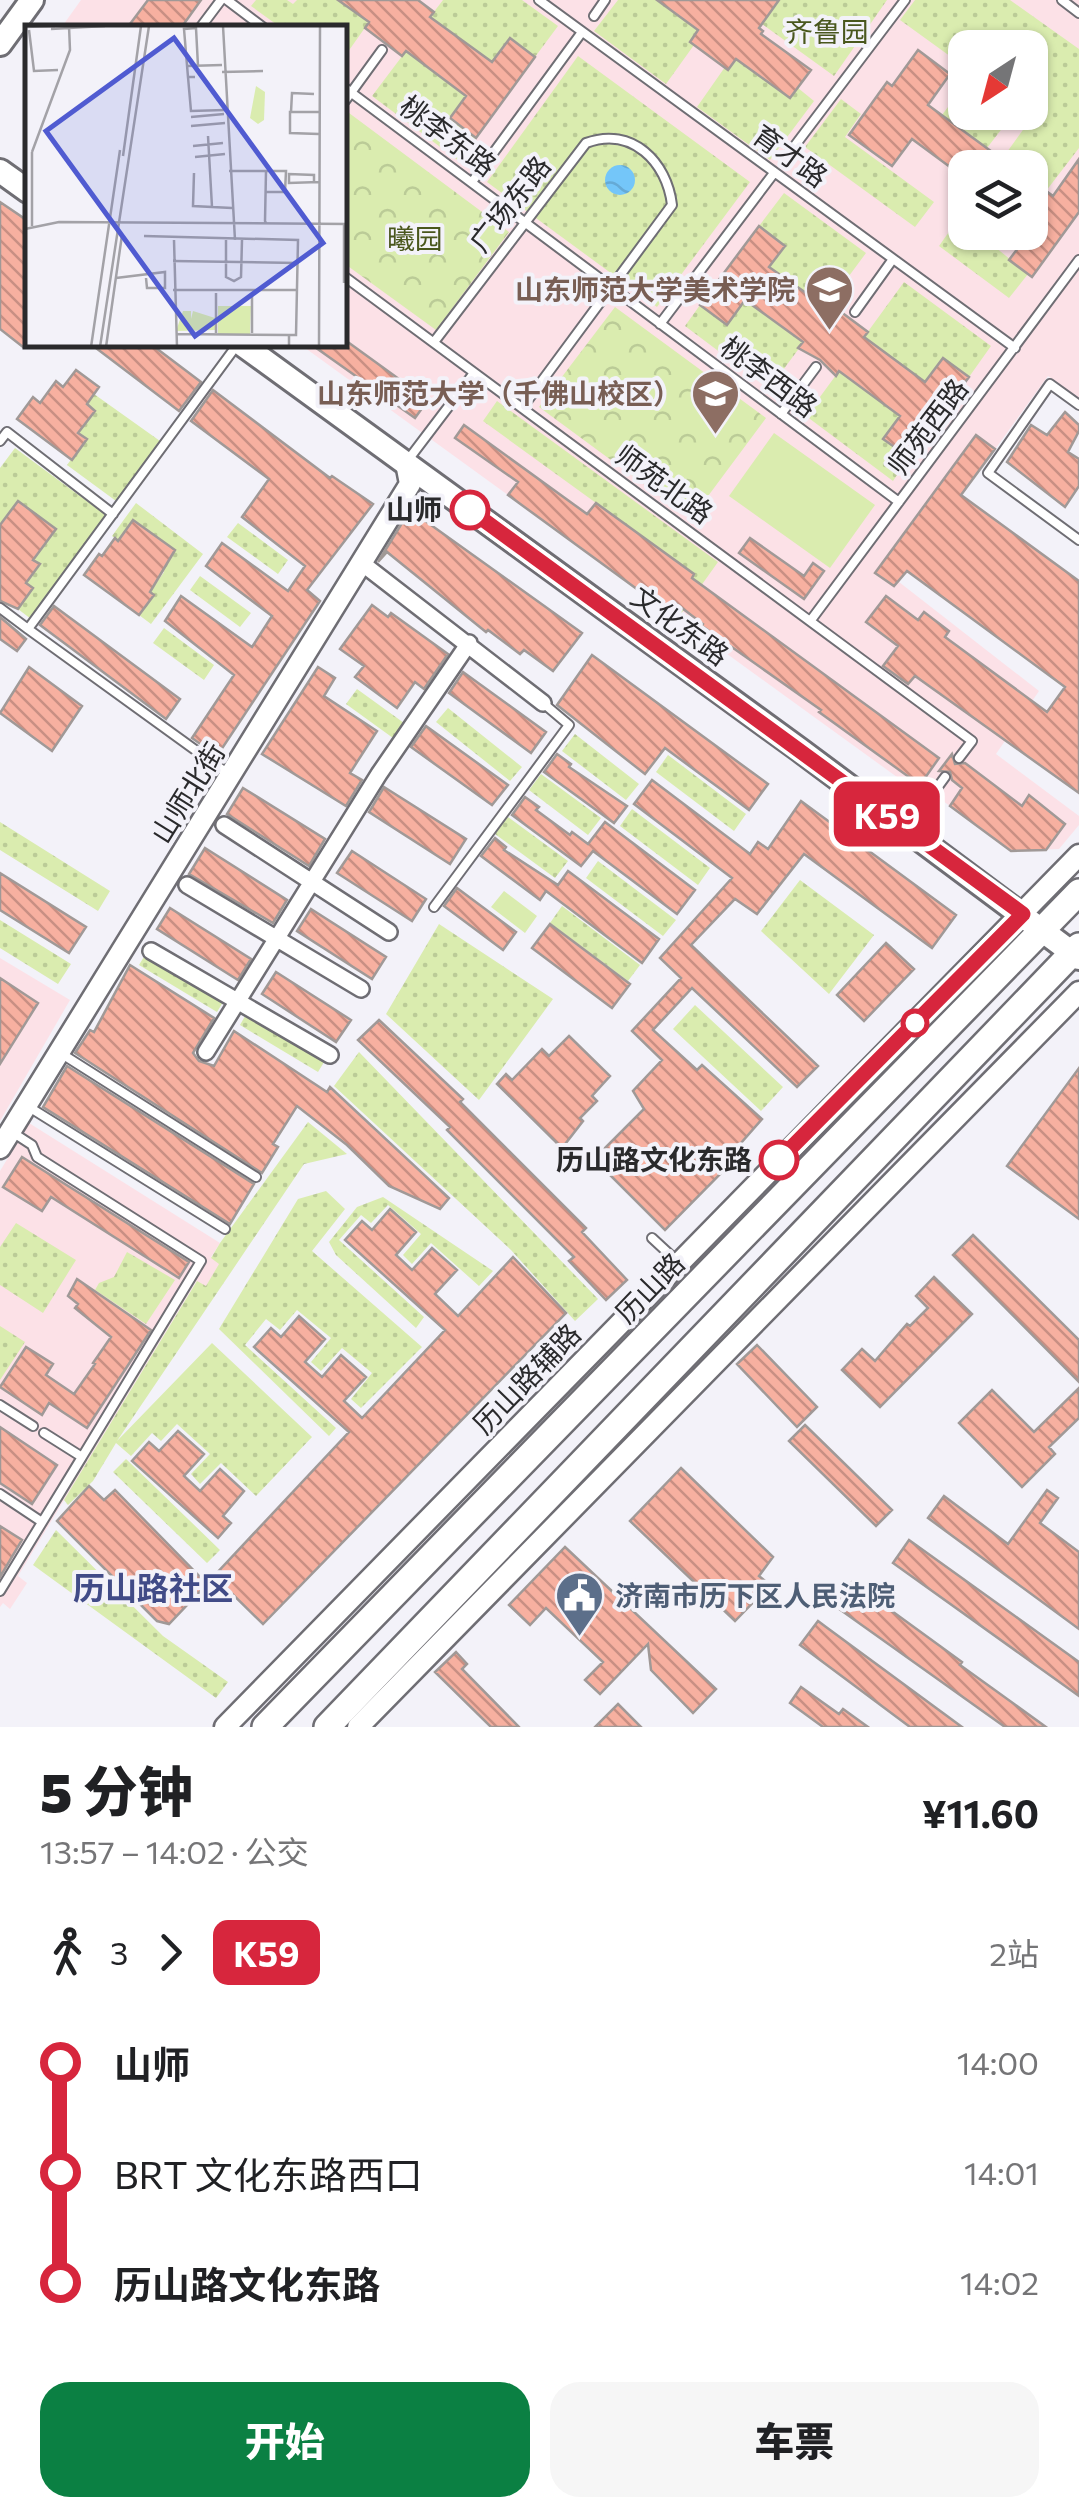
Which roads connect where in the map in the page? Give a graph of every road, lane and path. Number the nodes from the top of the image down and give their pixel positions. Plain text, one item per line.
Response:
1 (32, 0) edge
2 (224, 0) edge
3 (539, 0) edge
4 (605, 0) edge
5 (904, 0) edge
6 (1062, 0) edge
7 (1079, 13) edge
8 (594, 16) dead end
9 (203, 25) edge
10 (260, 25) edge
11 (582, 32) junction
12 (0, 44) edge
13 (382, 50) dead end
14 (348, 90) edge
15 (787, 156) dead end
16 (0, 171) edge
17 (774, 173) junction
18 (472, 182) junction
19 (25, 189) edge
20 (523, 222) junction
21 (894, 259) junction
22 (1079, 260) edge
23 (348, 279) edge
24 (611, 289) junction
25 (855, 312) dead end
26 (660, 324) junction
27 (434, 342) junction
28 (238, 348) edge
29 (244, 348) edge
30 (1015, 348) junction
31 (816, 367) dead end
32 (474, 374) junction
33 (1079, 405) edge
34 (522, 408) junction
35 (781, 414) junction
36 (0, 442) edge
37 (406, 463) junction
38 (900, 502) junction
39 (112, 514) junction
40 (1079, 540) edge
41 (362, 564) junction
42 (0, 608) edge
43 (811, 620) junction
44 (28, 629) junction
45 (470, 644) junction
46 (543, 703) joint
47 (959, 758) dead end
48 (230, 776) junction
49 (945, 777) dead end
50 (224, 824) dead end
51 (907, 829) junction
52 (1079, 855) edge
53 (312, 880) junction
54 (187, 886) dead end
55 (1079, 892) edge
56 (434, 907) dead end
57 (1033, 921) junction
58 (389, 932) dead end
59 (275, 939) junction
60 (151, 951) dead end
61 (1077, 952) edge
62 (362, 989) dead end
63 (1079, 992) edge
64 (236, 1002) junction
65 (59, 1052) junction
66 (206, 1052) dead end
67 (330, 1055) dead end
68 (26, 1105) junction
69 (5, 1139) edge
70 (256, 1177) dead end
71 (224, 1229) dead end
72 (652, 1238) dead end
73 (679, 1262) junction
74 (0, 1405) edge
75 (33, 1426) dead end
76 (44, 1433) dead end
77 (82, 1458) junction
78 (0, 1494) edge
79 (42, 1522) junction
80 (0, 1591) edge
81 (226, 1727) edge
82 (265, 1727) edge
83 (327, 1727) edge
84 (358, 1727) edge

1 - 12 main road
2 - 9 lane
2 - 10 lane
3 - 11 lane, 育才路
4 - 8 lane
5 - 15 lane
6 - 7 lane
11 - 17 lane, 育才路
11 - 18 lane
13 - 14 lane
14 - 18 lane, 桃李东路
16 - 19 main road
17 - 21 lane, 育才路
17 - 26 lane
18 - 20 lane, 桃李东路
20 - 24 lane, 桃李东路
20 - 24 lane, 广场东路
20 - 27 lane, 广场东路
21 - 25 lane
21 - 30 lane, 育才路
22 - 30 lane, 师苑西路
23 - 27 lane, 师苑北路
24 - 26 lane, 桃李西路
24 - 34 lane
26 - 35 lane, 桃李西路
27 - 32 lane, 师苑北路
28 - 39 lane
29 - 37 main road, 文化东路
30 - 38 lane, 师苑西路
31 - 35 lane
32 - 34 lane, 师苑北路
32 - 37 lane
33 - 40 lane
34 - 43 lane, 师苑北路
35 - 38 lane, 桃李西路
36 - 39 lane
37 - 41 street, 山师北街
37 - 51 main road, 文化东路
38 - 43 lane, 师苑西路
39 - 44 lane
41 - 45 street
41 - 48 street, 山师北街
42 - 44 lane
43 - 47 lane, 师苑北路
44 - 48 lane
45 - 46 street
45 - 53 street
46 - 56 lane
48 - 65 street, 山师北街
49 - 51 lane
50 - 53 street
51 - 57 main road, 文化东路
52 - 57 street, 历山路辅路
53 - 58 street
53 - 59 street
54 - 59 street
55 - 57 main road, 历山路
57 - 61 main road, 文化东路
57 - 73 street, 历山路辅路
57 - 82 main road, 历山路
59 - 62 street
59 - 64 street
60 - 64 street
61 - 83 main road
63 - 84 street
64 - 66 street
64 - 67 street
65 - 68 street, 山师北街
65 - 70 lane
68 - 69 street, 山师北街
68 - 71 lane
69 - 77 lane
72 - 73 lane
73 - 81 street, 历山路辅路
74 - 75 lane
76 - 77 lane
77 - 79 lane
78 - 79 lane
79 - 80 lane

